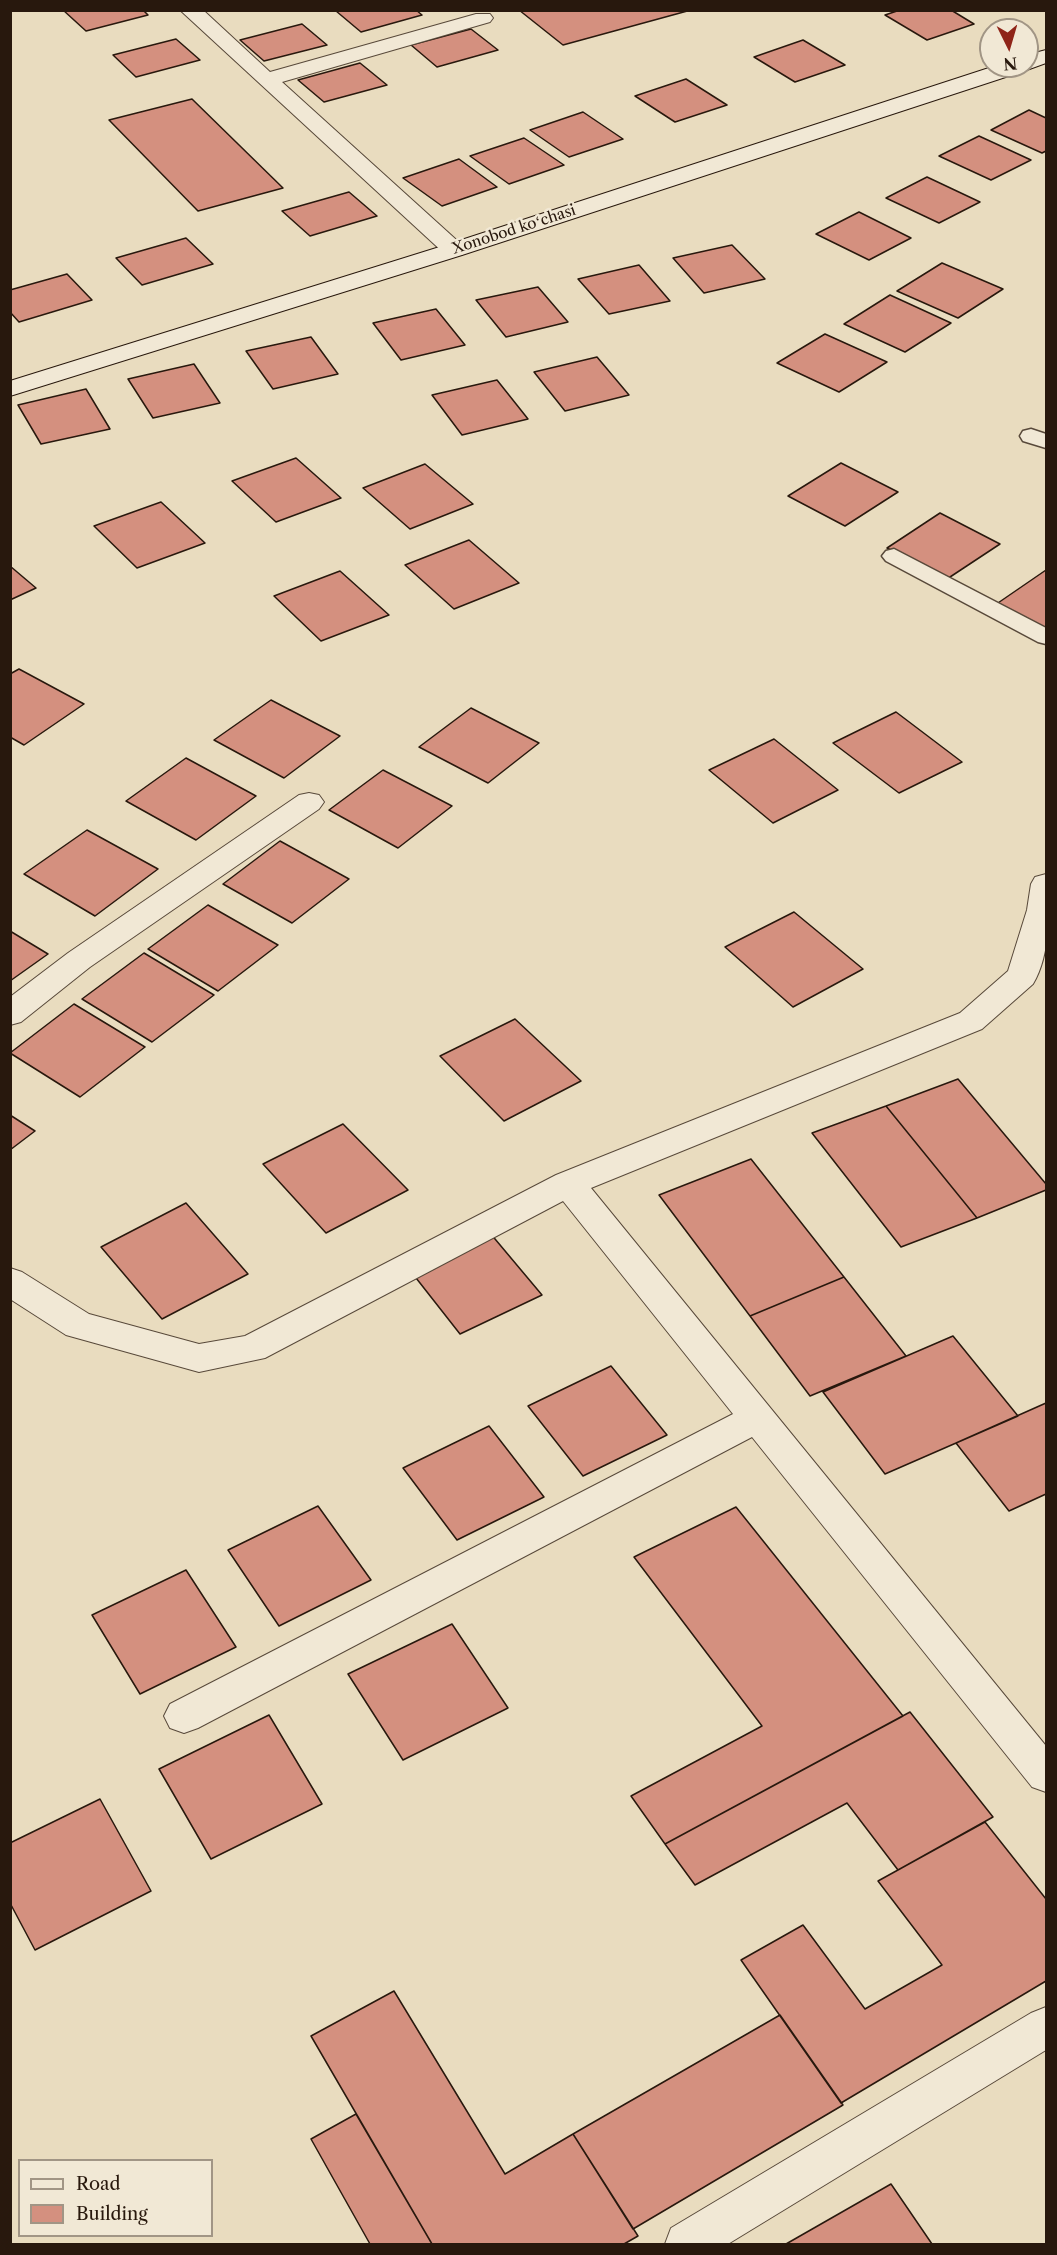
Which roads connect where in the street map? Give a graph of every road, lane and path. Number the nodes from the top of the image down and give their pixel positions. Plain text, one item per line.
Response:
1 (190, 10) edge
2 (483, 18) dead end
3 (979, 78) edge
4 (268, 79) junction
5 (454, 250) junction
6 (10, 389) edge
7 (894, 556) dead end
8 (1047, 637) edge
9 (309, 802) dead end
10 (1045, 903) edge
11 (10, 1014) edge
12 (568, 1184) junction
13 (10, 1281) edge
14 (757, 1418) junction
15 (184, 1716) dead end
16 (1047, 1775) edge
17 (1047, 2027) edge
18 (687, 2244) edge

1 - 4 street
2 - 4 street
3 - 5 street, Xonobod koʻchasi
4 - 5 street
5 - 6 street, Xonobod koʻchasi
7 - 8 lane
9 - 11 street
10 - 12 street
12 - 13 street
12 - 14 street
14 - 15 street
14 - 16 street
17 - 18 street

